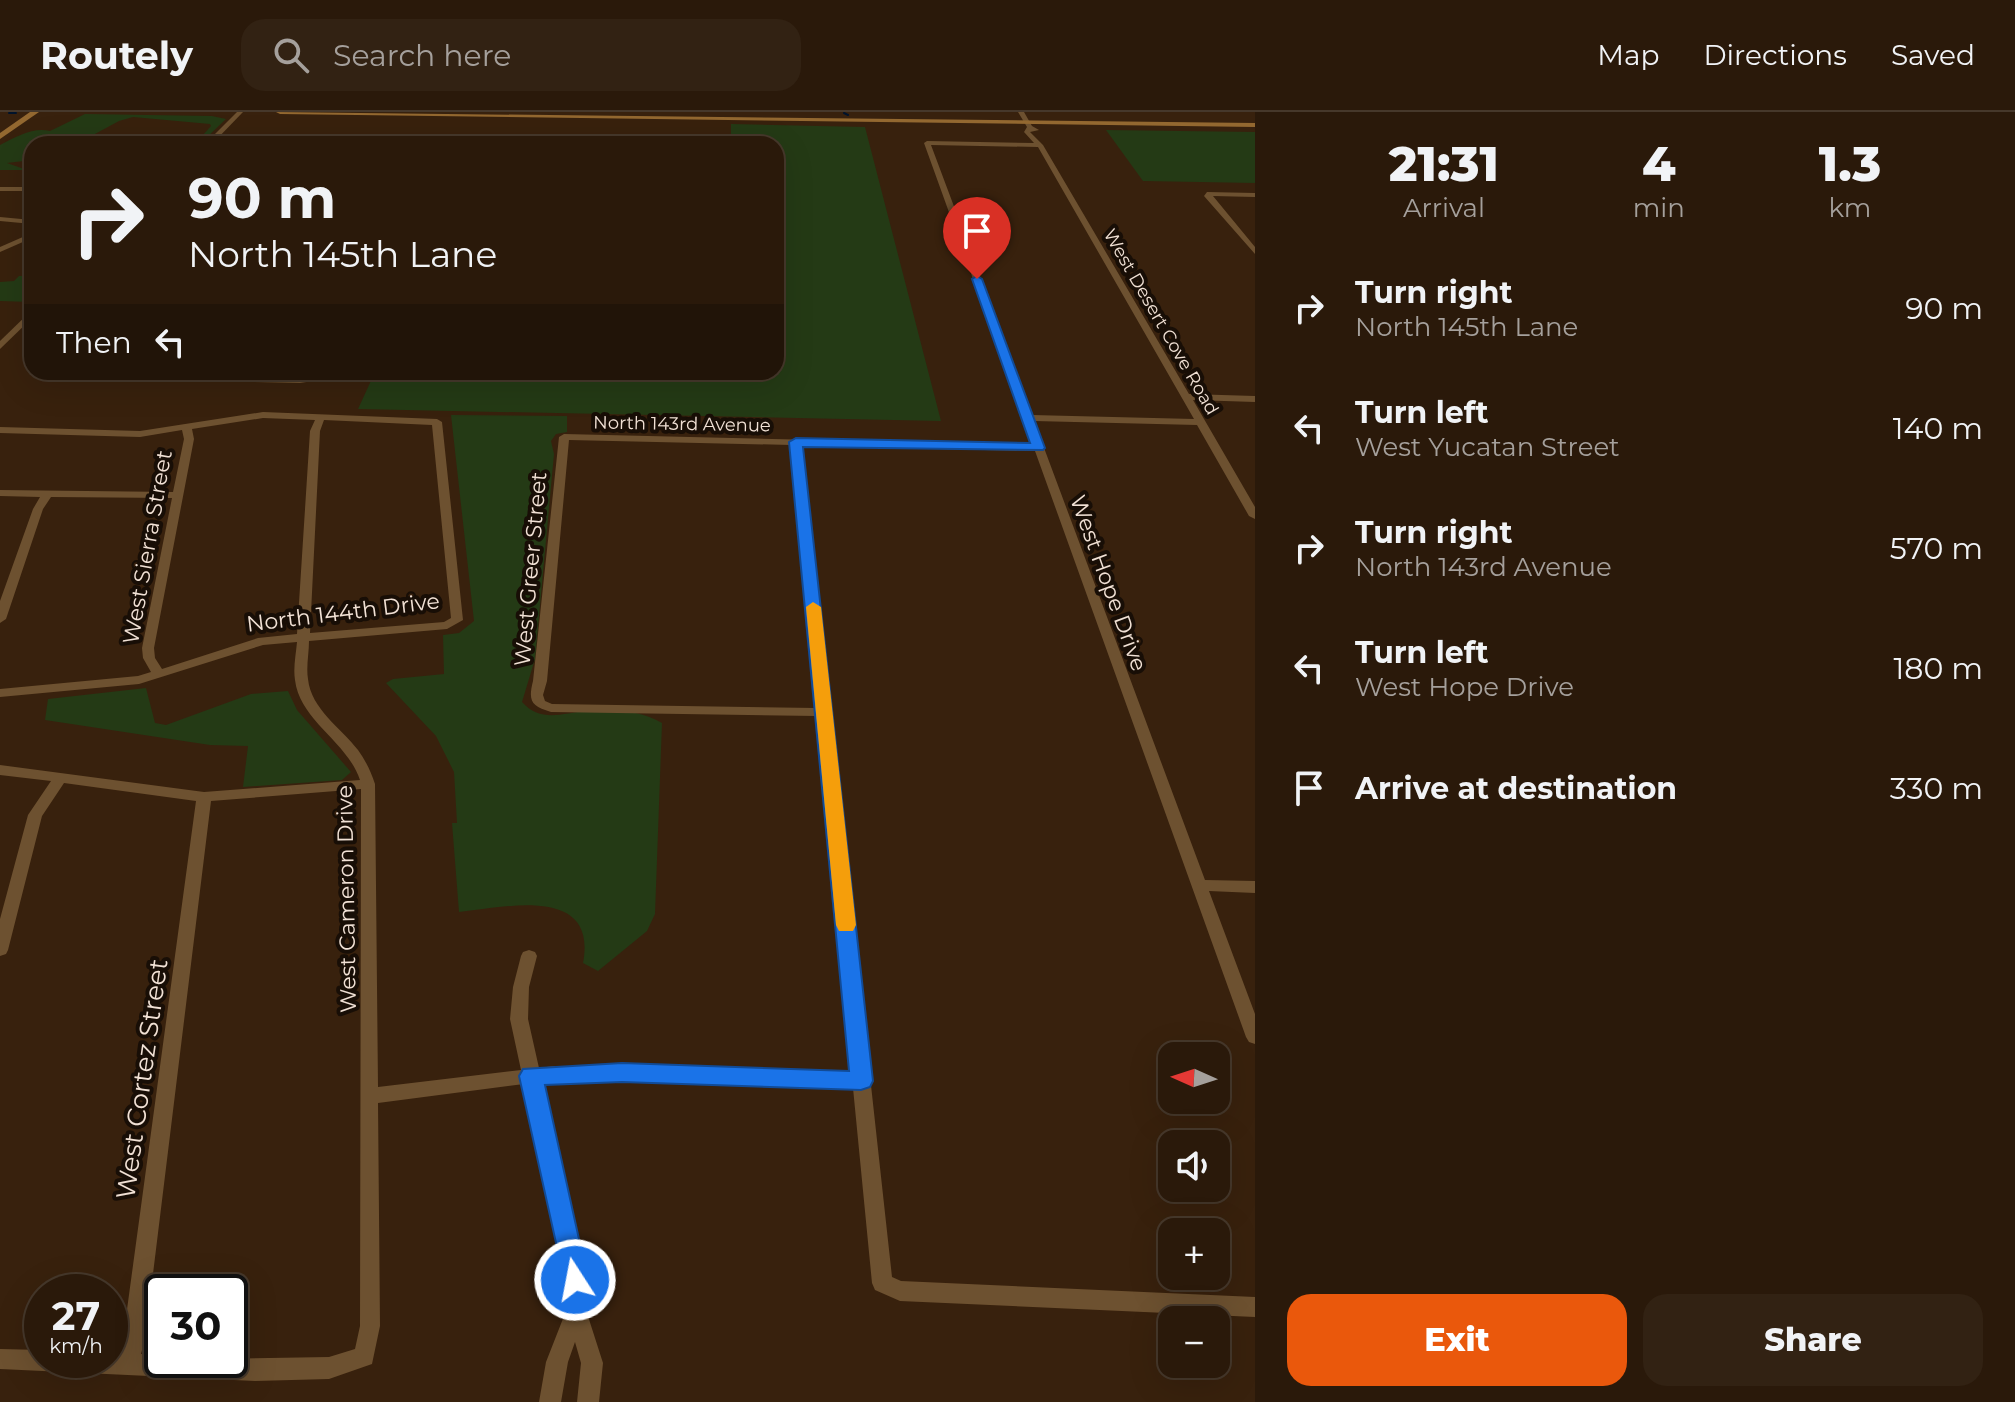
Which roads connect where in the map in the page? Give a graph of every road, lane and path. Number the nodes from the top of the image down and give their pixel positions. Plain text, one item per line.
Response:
1 (25, 112) edge
2 (35, 112) edge
3 (240, 112) edge
4 (280, 112) edge
5 (488, 112) edge
6 (690, 116) junction
7 (842, 117) junction
8 (771, 119) junction
9 (1026, 120) edge
10 (1143, 121) junction
11 (1114, 124) junction
12 (1255, 124) edge
13 (0, 129) edge
14 (216, 136) edge
15 (0, 137) edge
16 (1040, 145) junction
17 (0, 189) edge
18 (24, 189) edge
19 (1255, 195) edge
20 (0, 219) edge
21 (24, 221) edge
22 (24, 239) edge
23 (0, 250) edge
24 (1255, 252) edge
25 (24, 321) edge
26 (0, 346) edge
27 (1186, 397) junction
28 (1255, 399) edge
29 (321, 417) junction
30 (1027, 418) junction
31 (1201, 422) junction
32 (186, 426) junction
33 (0, 430) edge
34 (564, 437) joint
35 (796, 442) junction
36 (1038, 448) junction
37 (0, 493) edge
38 (47, 494) junction
39 (178, 495) junction
40 (1255, 516) edge
41 (0, 619) edge
42 (304, 637) junction
43 (159, 674) junction
44 (0, 693) edge
45 (824, 712) junction
46 (0, 770) edge
47 (61, 777) junction
48 (368, 784) junction
49 (204, 797) junction
50 (1199, 885) junction
51 (1255, 887) edge
52 (0, 950) edge
53 (529, 956) dead end
54 (1255, 1037) edge
55 (531, 1076) junction
56 (861, 1081) junction
57 (370, 1096) junction
58 (1255, 1307) edge
59 (576, 1310) junction
60 (0, 1359) edge
61 (24, 1360) edge
62 (128, 1362) edge
63 (128, 1366) edge
64 (550, 1402) edge
65 (588, 1402) edge

1 - 13 main road
2 - 15 main road
3 - 14 street
4 - 6 main road
5 - 6 main road
6 - 7 main road
6 - 8 main road
7 - 8 main road
7 - 9 main road
8 - 9 main road
9 - 10 main road
9 - 11 main road
9 - 16 street, West Desert Cove Road
10 - 11 main road
10 - 12 main road
11 - 12 main road
16 - 27 street, West Desert Cove Road
16 - 30 street, West Hope Drive
17 - 18 street
19 - 24 street
20 - 21 street
22 - 23 street
25 - 26 street
27 - 28 street
27 - 31 street, West Desert Cove Road
29 - 32 street
29 - 42 street, West Cameron Drive
29 - 42 street, North 144th Drive
30 - 31 street
30 - 36 street, West Hope Drive
31 - 40 street, West Desert Cove Road
32 - 33 street
32 - 39 street, West Sierra Street
34 - 35 street, North 143rd Avenue
34 - 45 street, West Greer Street
35 - 36 street, North 143rd Avenue
35 - 45 street
36 - 50 street, West Hope Drive
37 - 38 street
38 - 39 street
38 - 41 street
39 - 43 street, West Sierra Street
42 - 43 street, North 144th Drive
42 - 48 street, West Cameron Drive
43 - 44 street, North 144th Drive
45 - 56 street
46 - 47 street
47 - 49 street
47 - 52 street
48 - 49 street
48 - 57 street, West Cameron Drive
49 - 62 street, West Cortez Street
50 - 51 street
50 - 54 street, West Hope Drive
53 - 55 street
55 - 56 street
55 - 57 street
55 - 59 street
56 - 58 street
57 - 63 street, West Cameron Drive
59 - 64 street
59 - 65 street
60 - 61 street

